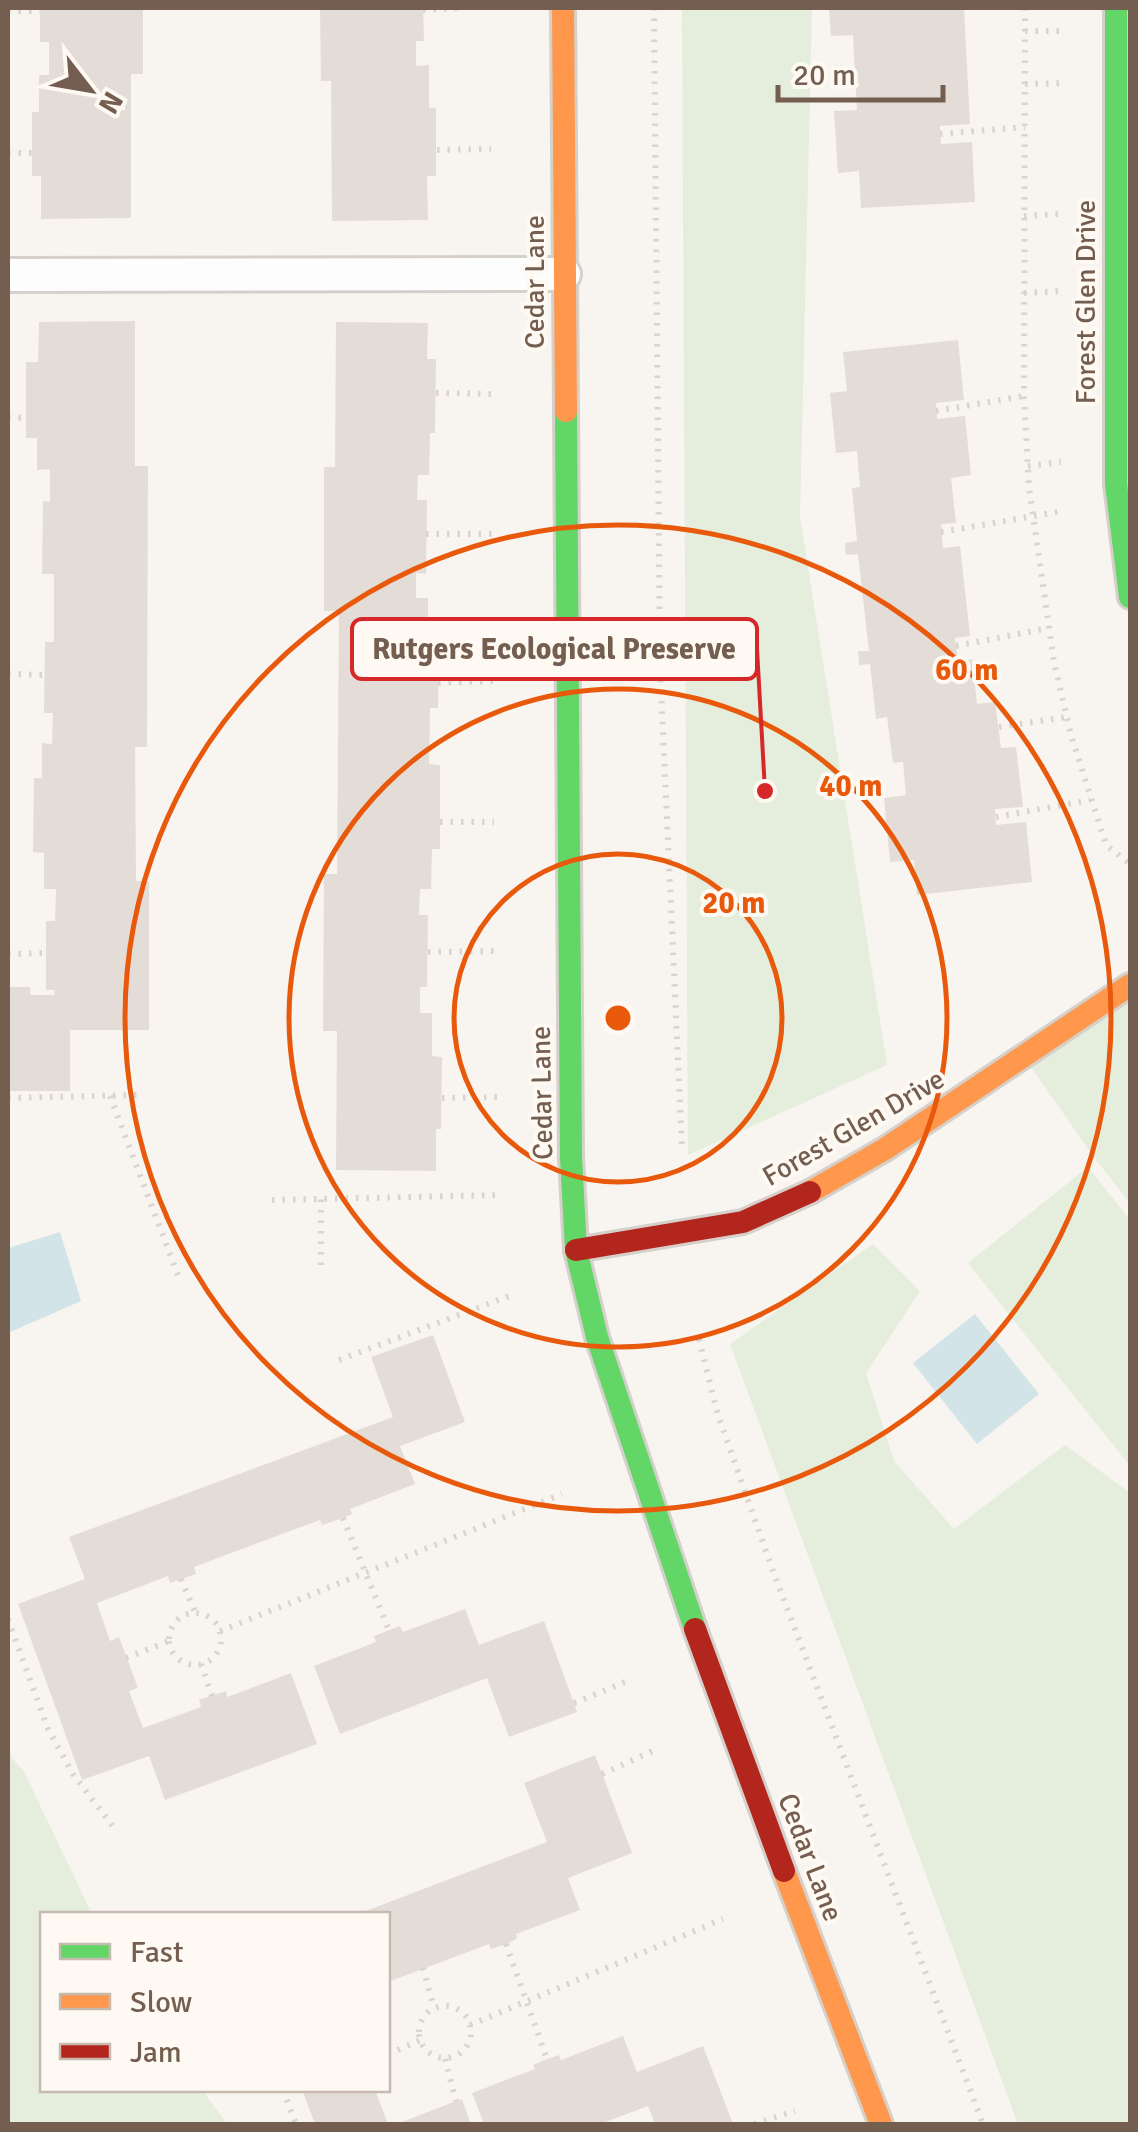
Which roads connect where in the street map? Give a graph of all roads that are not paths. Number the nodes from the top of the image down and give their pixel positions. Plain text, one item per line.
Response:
1 (563, 8) edge
2 (1116, 8) edge
3 (564, 274) junction
4 (8, 275) edge
5 (1130, 596) edge
6 (1130, 986) edge
7 (576, 1250) junction
8 (881, 2124) edge

1 - 3 street, Cedar Lane
2 - 5 street, Forest Glen Drive
3 - 4 lane
3 - 7 street, Cedar Lane
6 - 7 street, Forest Glen Drive
7 - 8 street, Cedar Lane

